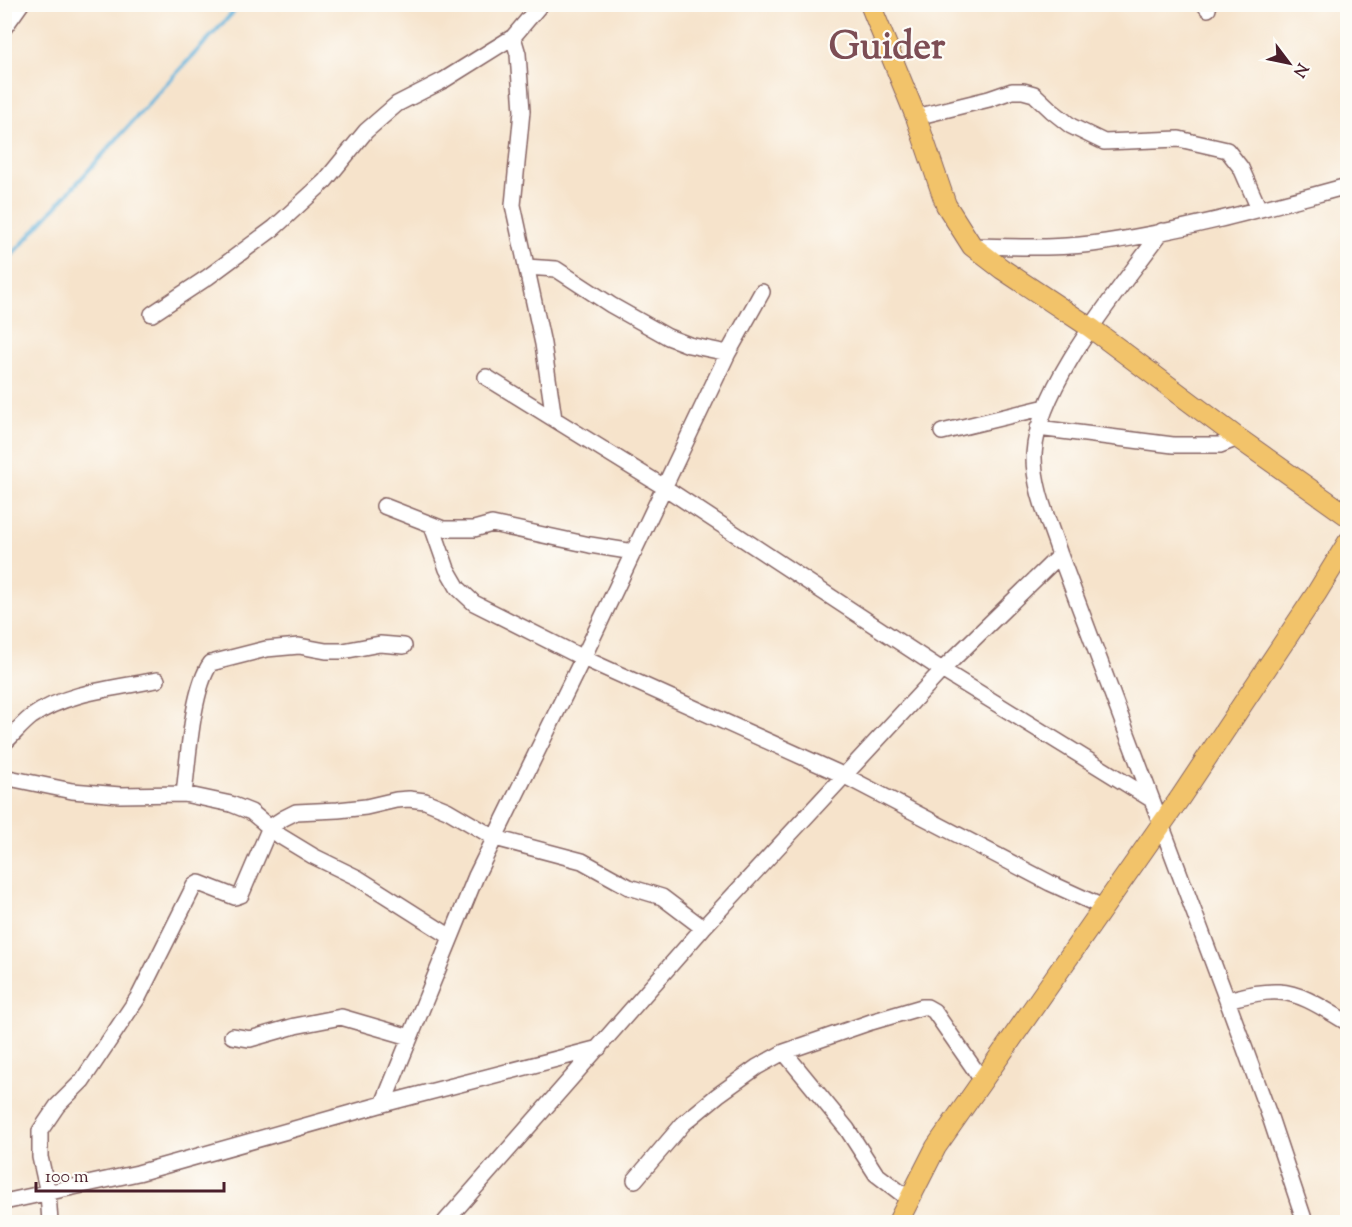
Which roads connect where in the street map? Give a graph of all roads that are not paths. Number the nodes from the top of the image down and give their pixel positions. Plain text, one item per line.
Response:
1 (541, 4) edge
2 (870, 4) edge
3 (17, 6) edge
4 (4, 28) edge
5 (513, 37) junction
6 (916, 117) junction
7 (1347, 186) edge
8 (1259, 209) junction
9 (1162, 231) junction
10 (972, 246) junction
11 (526, 267) junction
12 (762, 292) dead end
13 (152, 314) dead end
14 (1091, 328) junction
15 (728, 353) junction
16 (486, 377) dead end
17 (1046, 407) junction
18 (554, 419) junction
19 (1038, 428) junction
20 (942, 432) dead end
21 (1238, 438) junction
22 (664, 487) junction
23 (384, 506) dead end
24 (1347, 516) edge
25 (432, 526) junction
26 (1347, 542) edge
27 (634, 552) junction
28 (1060, 555) junction
29 (404, 646) dead end
30 (583, 658) junction
31 (942, 670) junction
32 (157, 680) dead end
33 (4, 743) edge
34 (845, 776) junction
35 (4, 777) edge
36 (184, 794) junction
37 (1151, 800) junction
38 (1161, 825) junction
39 (270, 827) junction
40 (495, 838) junction
41 (1105, 908) junction
42 (703, 928) junction
43 (451, 937) junction
44 (1227, 1000) junction
45 (1347, 1023) edge
46 (232, 1036) dead end
47 (410, 1036) junction
48 (599, 1048) junction
49 (784, 1052) junction
50 (982, 1080) junction
51 (383, 1104) junction
52 (635, 1180) dead end
53 (48, 1193) junction
54 (910, 1200) junction
55 (4, 1202) edge
56 (50, 1222) edge
57 (445, 1222) edge
58 (898, 1222) edge
59 (1305, 1222) edge

1 - 5 street
2 - 6 main road
3 - 4 street
5 - 11 street
5 - 13 street
6 - 8 street
6 - 10 main road
7 - 8 street
8 - 9 street
9 - 10 street
9 - 14 street
10 - 14 main road
11 - 15 street
11 - 18 street
12 - 15 street
14 - 17 street
14 - 21 main road
15 - 22 street
16 - 18 street
17 - 19 street
17 - 20 street
18 - 22 street
19 - 21 street
19 - 28 street
21 - 24 main road
22 - 27 street
22 - 31 street
23 - 25 street
25 - 27 street
25 - 30 street
26 - 38 main road
27 - 30 street
28 - 31 street
28 - 37 street
29 - 36 street
30 - 34 street
30 - 40 street
31 - 34 street
31 - 37 street
32 - 33 street
34 - 41 street
34 - 42 street
35 - 36 street
36 - 39 street
37 - 38 street
38 - 41 main road
38 - 44 street
39 - 40 street
39 - 43 street
39 - 53 street
40 - 42 street
40 - 43 street
41 - 50 main road
42 - 48 street
43 - 47 street
44 - 45 street
44 - 59 street
46 - 47 street
47 - 51 street
48 - 51 street
48 - 57 street
49 - 50 street
49 - 52 street
49 - 54 street
50 - 54 main road
51 - 53 street
53 - 55 street
53 - 56 street
54 - 58 main road

